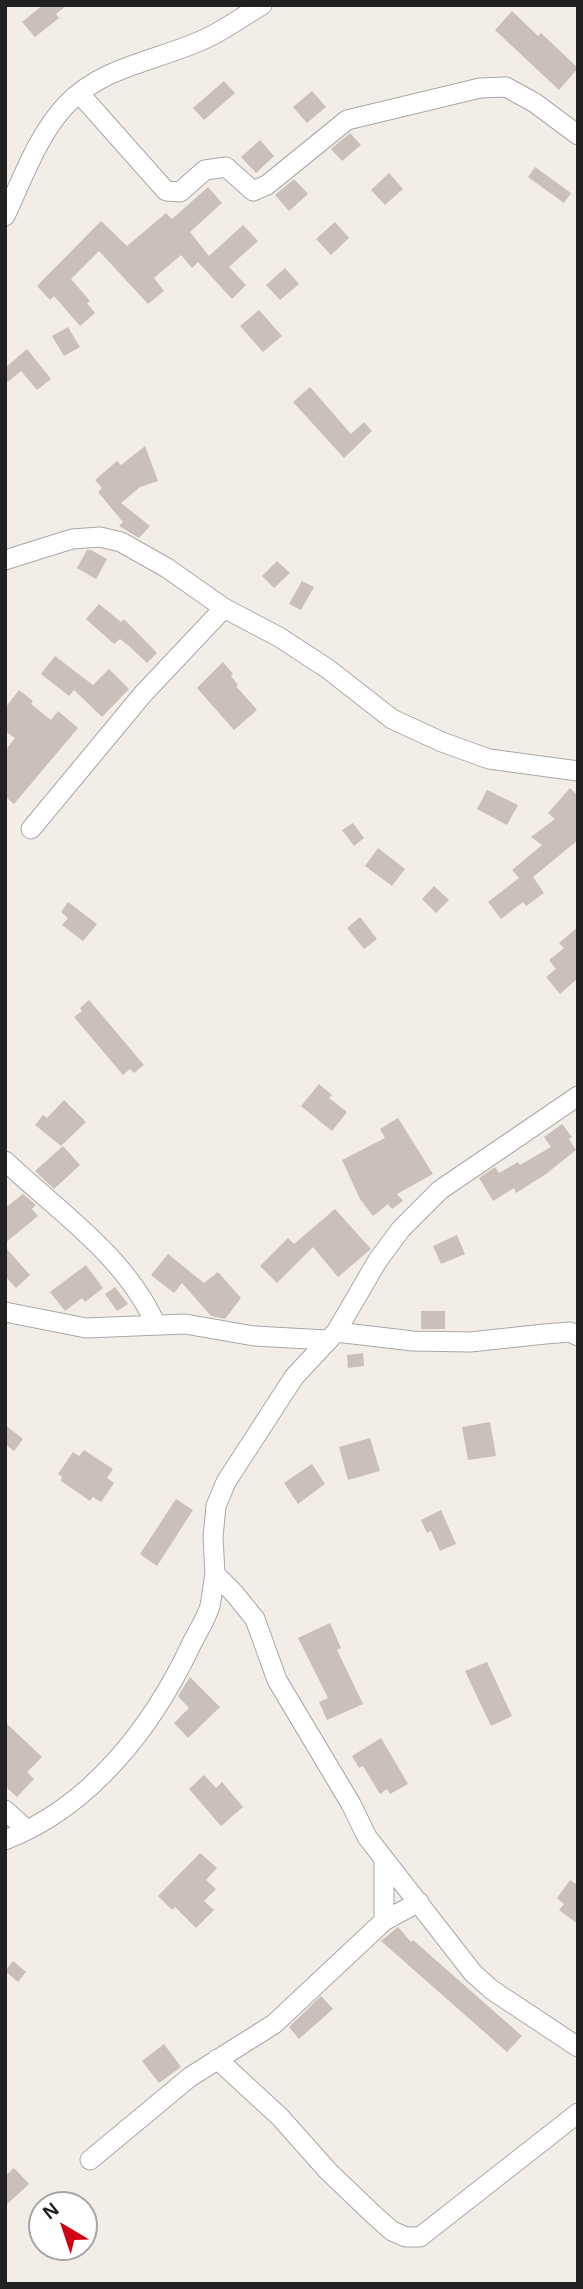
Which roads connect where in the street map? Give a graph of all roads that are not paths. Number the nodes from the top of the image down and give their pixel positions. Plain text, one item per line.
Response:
1 (262, 5) edge
2 (79, 93) junction
3 (578, 135) edge
4 (5, 216) edge
5 (5, 560) edge
6 (224, 608) junction
7 (578, 771) edge
8 (32, 829) dead end
9 (578, 1096) edge
10 (5, 1161) edge
11 (5, 1312) edge
12 (155, 1323) junction
13 (332, 1336) junction
14 (578, 1336) edge
15 (215, 1574) junction
16 (5, 1810) edge
17 (27, 1830) junction
18 (5, 1840) edge
19 (384, 1860) junction
20 (419, 1902) junction
21 (384, 1921) junction
22 (578, 2047) edge
23 (217, 2059) junction
24 (578, 2113) edge
25 (90, 2160) dead end

1 - 2 street
2 - 3 street
2 - 4 street
5 - 6 street
6 - 7 street
6 - 8 street
9 - 13 street
10 - 12 street
11 - 12 street
12 - 13 street
13 - 14 street
13 - 15 street
15 - 17 street
15 - 19 street
16 - 17 street
17 - 18 street
19 - 20 street
19 - 21 street
20 - 21 street
20 - 22 street
21 - 23 street
23 - 24 street
23 - 25 street

